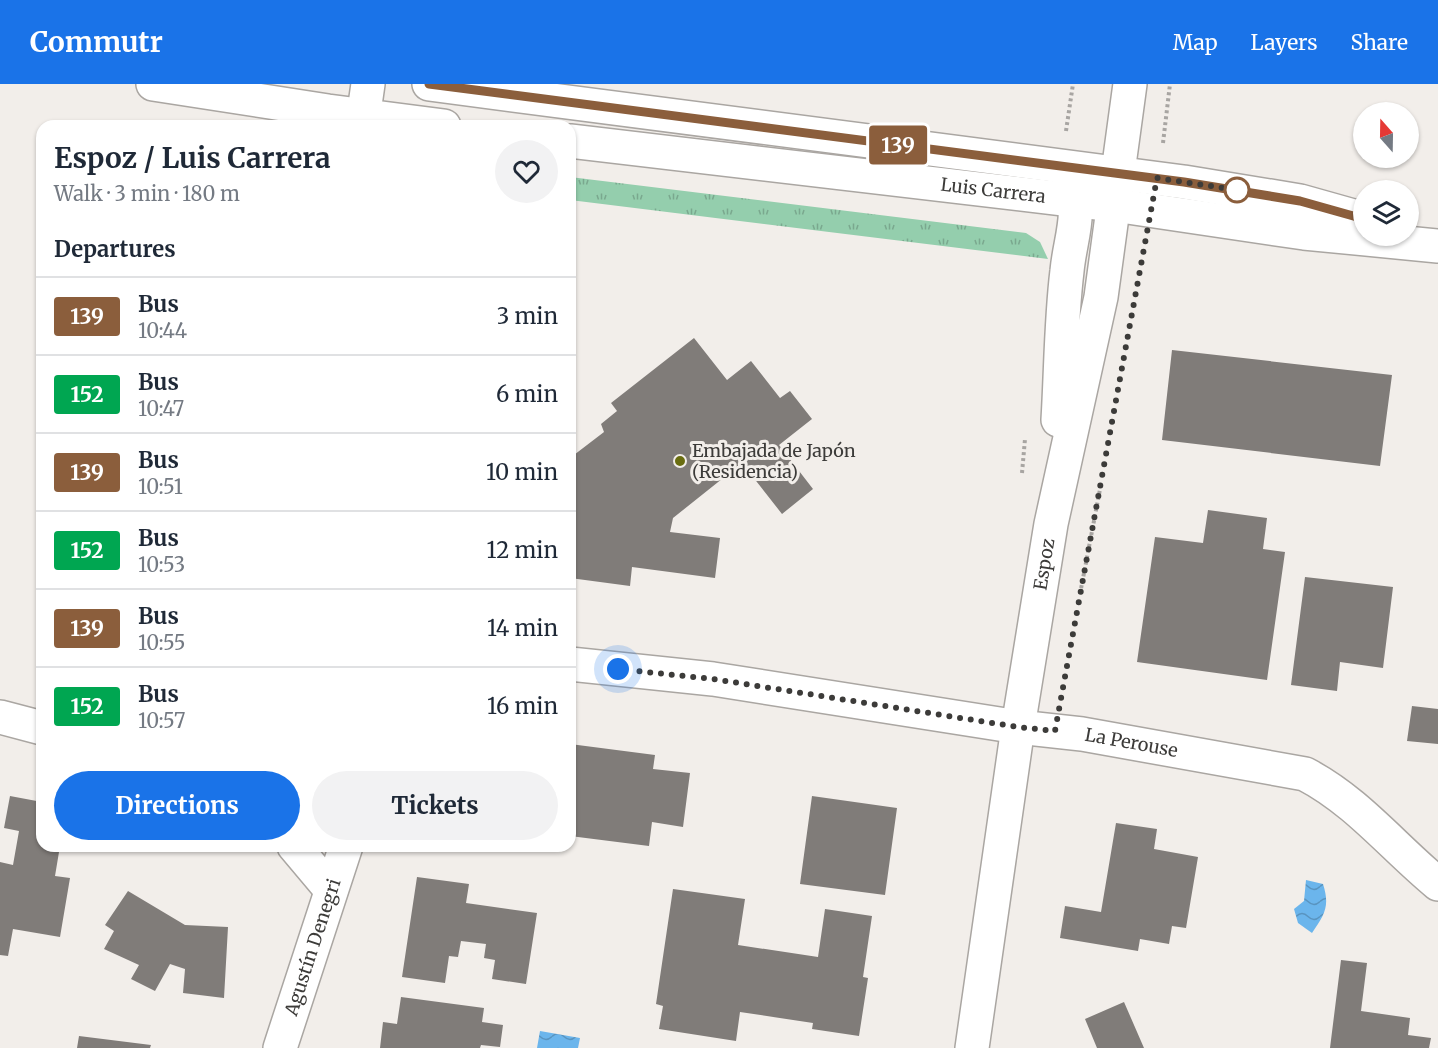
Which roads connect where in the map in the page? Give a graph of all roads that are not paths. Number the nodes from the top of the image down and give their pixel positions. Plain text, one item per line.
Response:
1 (167, 84) edge
2 (368, 84) edge
3 (429, 84) edge
4 (1130, 84) edge
5 (358, 120) edge
6 (363, 120) edge
7 (576, 142) edge
8 (1060, 166) junction
9 (1116, 189) junction
10 (1076, 201) junction
11 (1353, 216) edge
12 (1353, 236) edge
13 (1051, 524) junction
14 (576, 665) edge
15 (0, 717) edge
16 (36, 726) edge
17 (1018, 727) junction
18 (299, 852) edge
19 (344, 852) edge
20 (1438, 884) edge
21 (331, 890) junction
22 (280, 1048) edge
23 (972, 1048) edge

1 - 5 street
2 - 6 street
3 - 8 street, Luis Carrera
4 - 9 street, Espoz
7 - 10 street, Luis Carrera
8 - 9 street, Luis Carrera
8 - 10 street
9 - 10 street, Luis Carrera
9 - 11 street, Luis Carrera
9 - 12 street, Luis Carrera
9 - 13 street, Espoz
10 - 13 street
13 - 17 street, Espoz
14 - 17 street, La Perouse
15 - 16 street
17 - 20 street, La Perouse
17 - 23 street, Espoz
18 - 21 street
19 - 21 street, Agustín Denegri
21 - 22 street, Agustín Denegri

